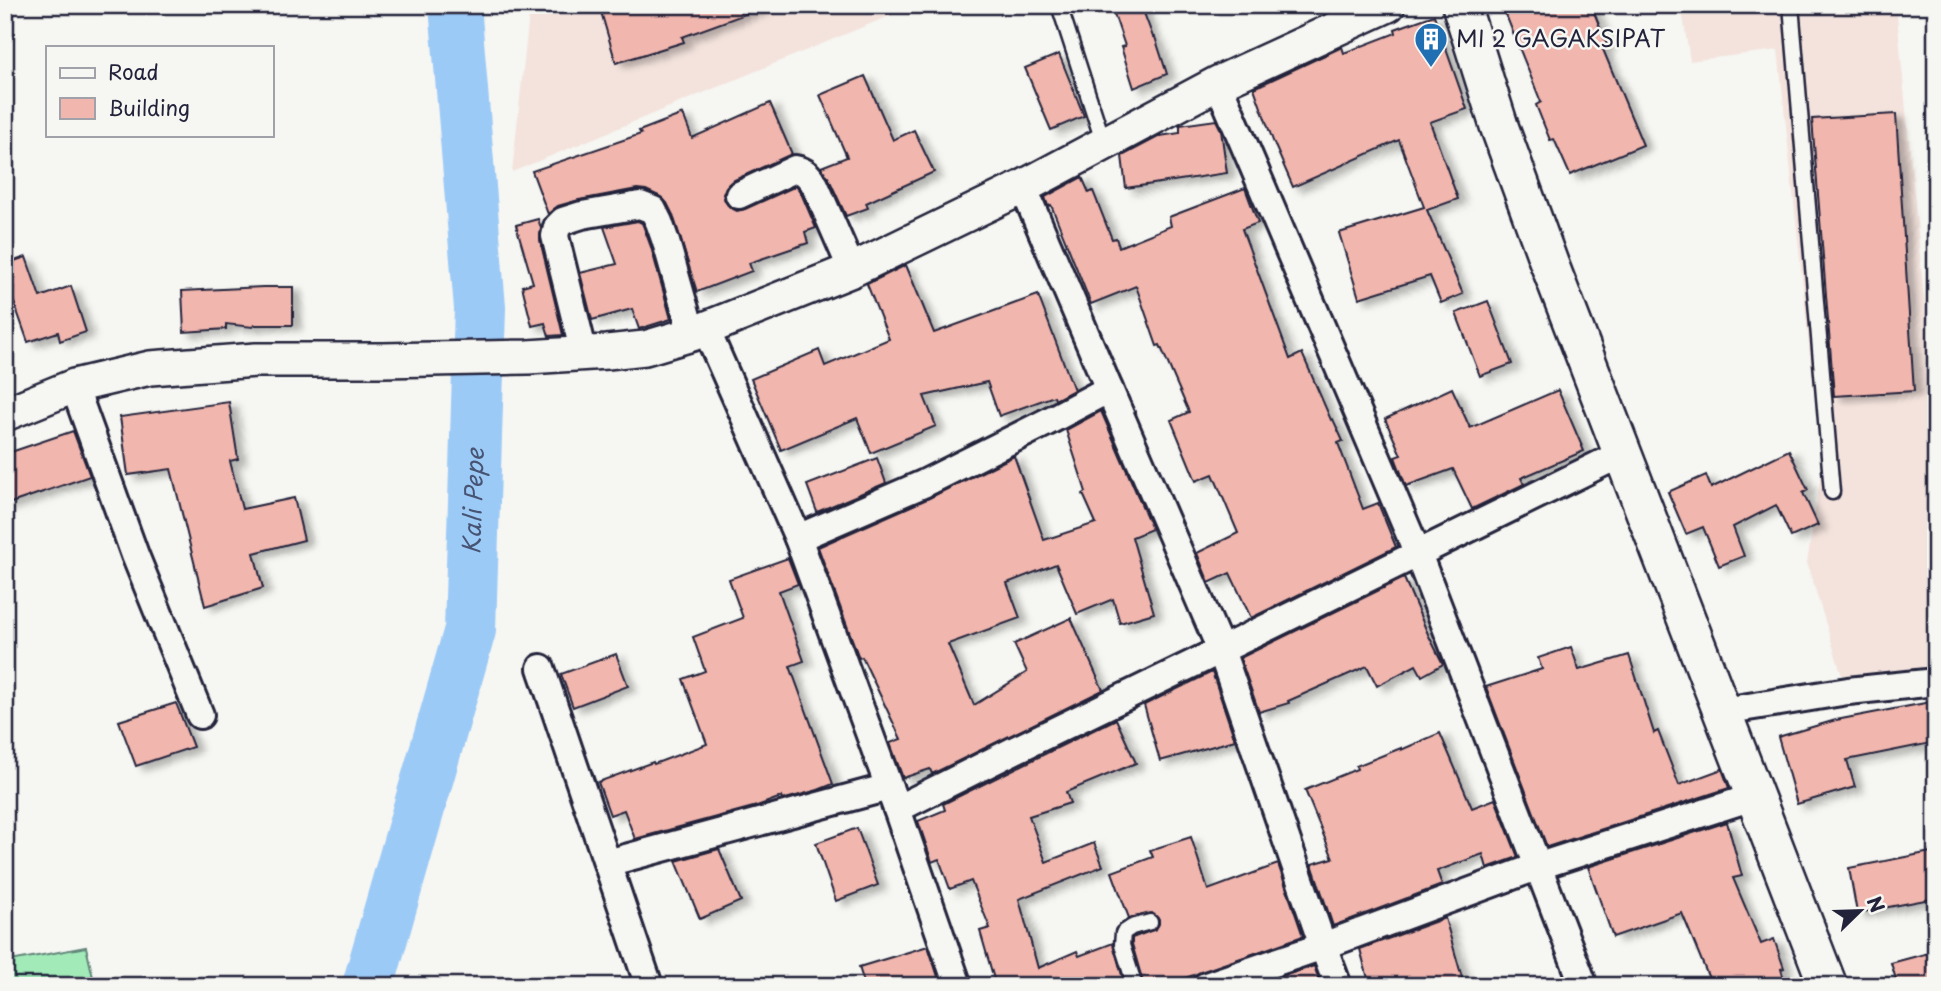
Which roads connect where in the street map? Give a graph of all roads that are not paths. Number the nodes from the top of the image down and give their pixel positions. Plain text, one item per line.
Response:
1 (1059, 5) edge
2 (1388, 5) edge
3 (1461, 5) edge
4 (1791, 5) edge
5 (1218, 83) junction
6 (1104, 144) junction
7 (1023, 187) junction
8 (739, 195) dead end
9 (852, 270) junction
10 (698, 331) junction
11 (584, 354) junction
12 (74, 386) junction
13 (1108, 389) junction
14 (5, 414) edge
15 (1623, 453) junction
16 (1832, 492) dead end
17 (798, 538) junction
18 (1418, 554) junction
19 (1222, 650) junction
20 (541, 668) dead end
21 (1936, 682) edge
22 (1723, 711) junction
23 (200, 715) dead end
24 (1756, 796) junction
25 (893, 798) junction
26 (607, 863) junction
27 (1539, 866) junction
28 (1150, 922) dead end
29 (1323, 946) junction
30 (649, 986) edge
31 (958, 986) edge
32 (1135, 986) edge
33 (1206, 986) edge
34 (1338, 986) edge
35 (1584, 986) edge
36 (1828, 986) edge

1 - 6 lane
2 - 5 street
3 - 15 main road
4 - 16 lane
5 - 6 street
5 - 18 street
6 - 7 street
7 - 9 street
7 - 13 street
8 - 9 street
9 - 10 street
10 - 11 street
10 - 11 street
10 - 17 street
11 - 12 street
12 - 14 street
12 - 23 street
13 - 17 street
13 - 19 street
15 - 18 street
15 - 22 main road
17 - 25 street
18 - 19 street
18 - 27 street
19 - 25 street
19 - 29 street
20 - 26 street
21 - 22 street
22 - 24 main road
24 - 27 street
24 - 36 main road
25 - 26 street
25 - 31 street
26 - 30 street
27 - 29 street
27 - 35 street
28 - 32 lane
29 - 33 street
29 - 34 street

